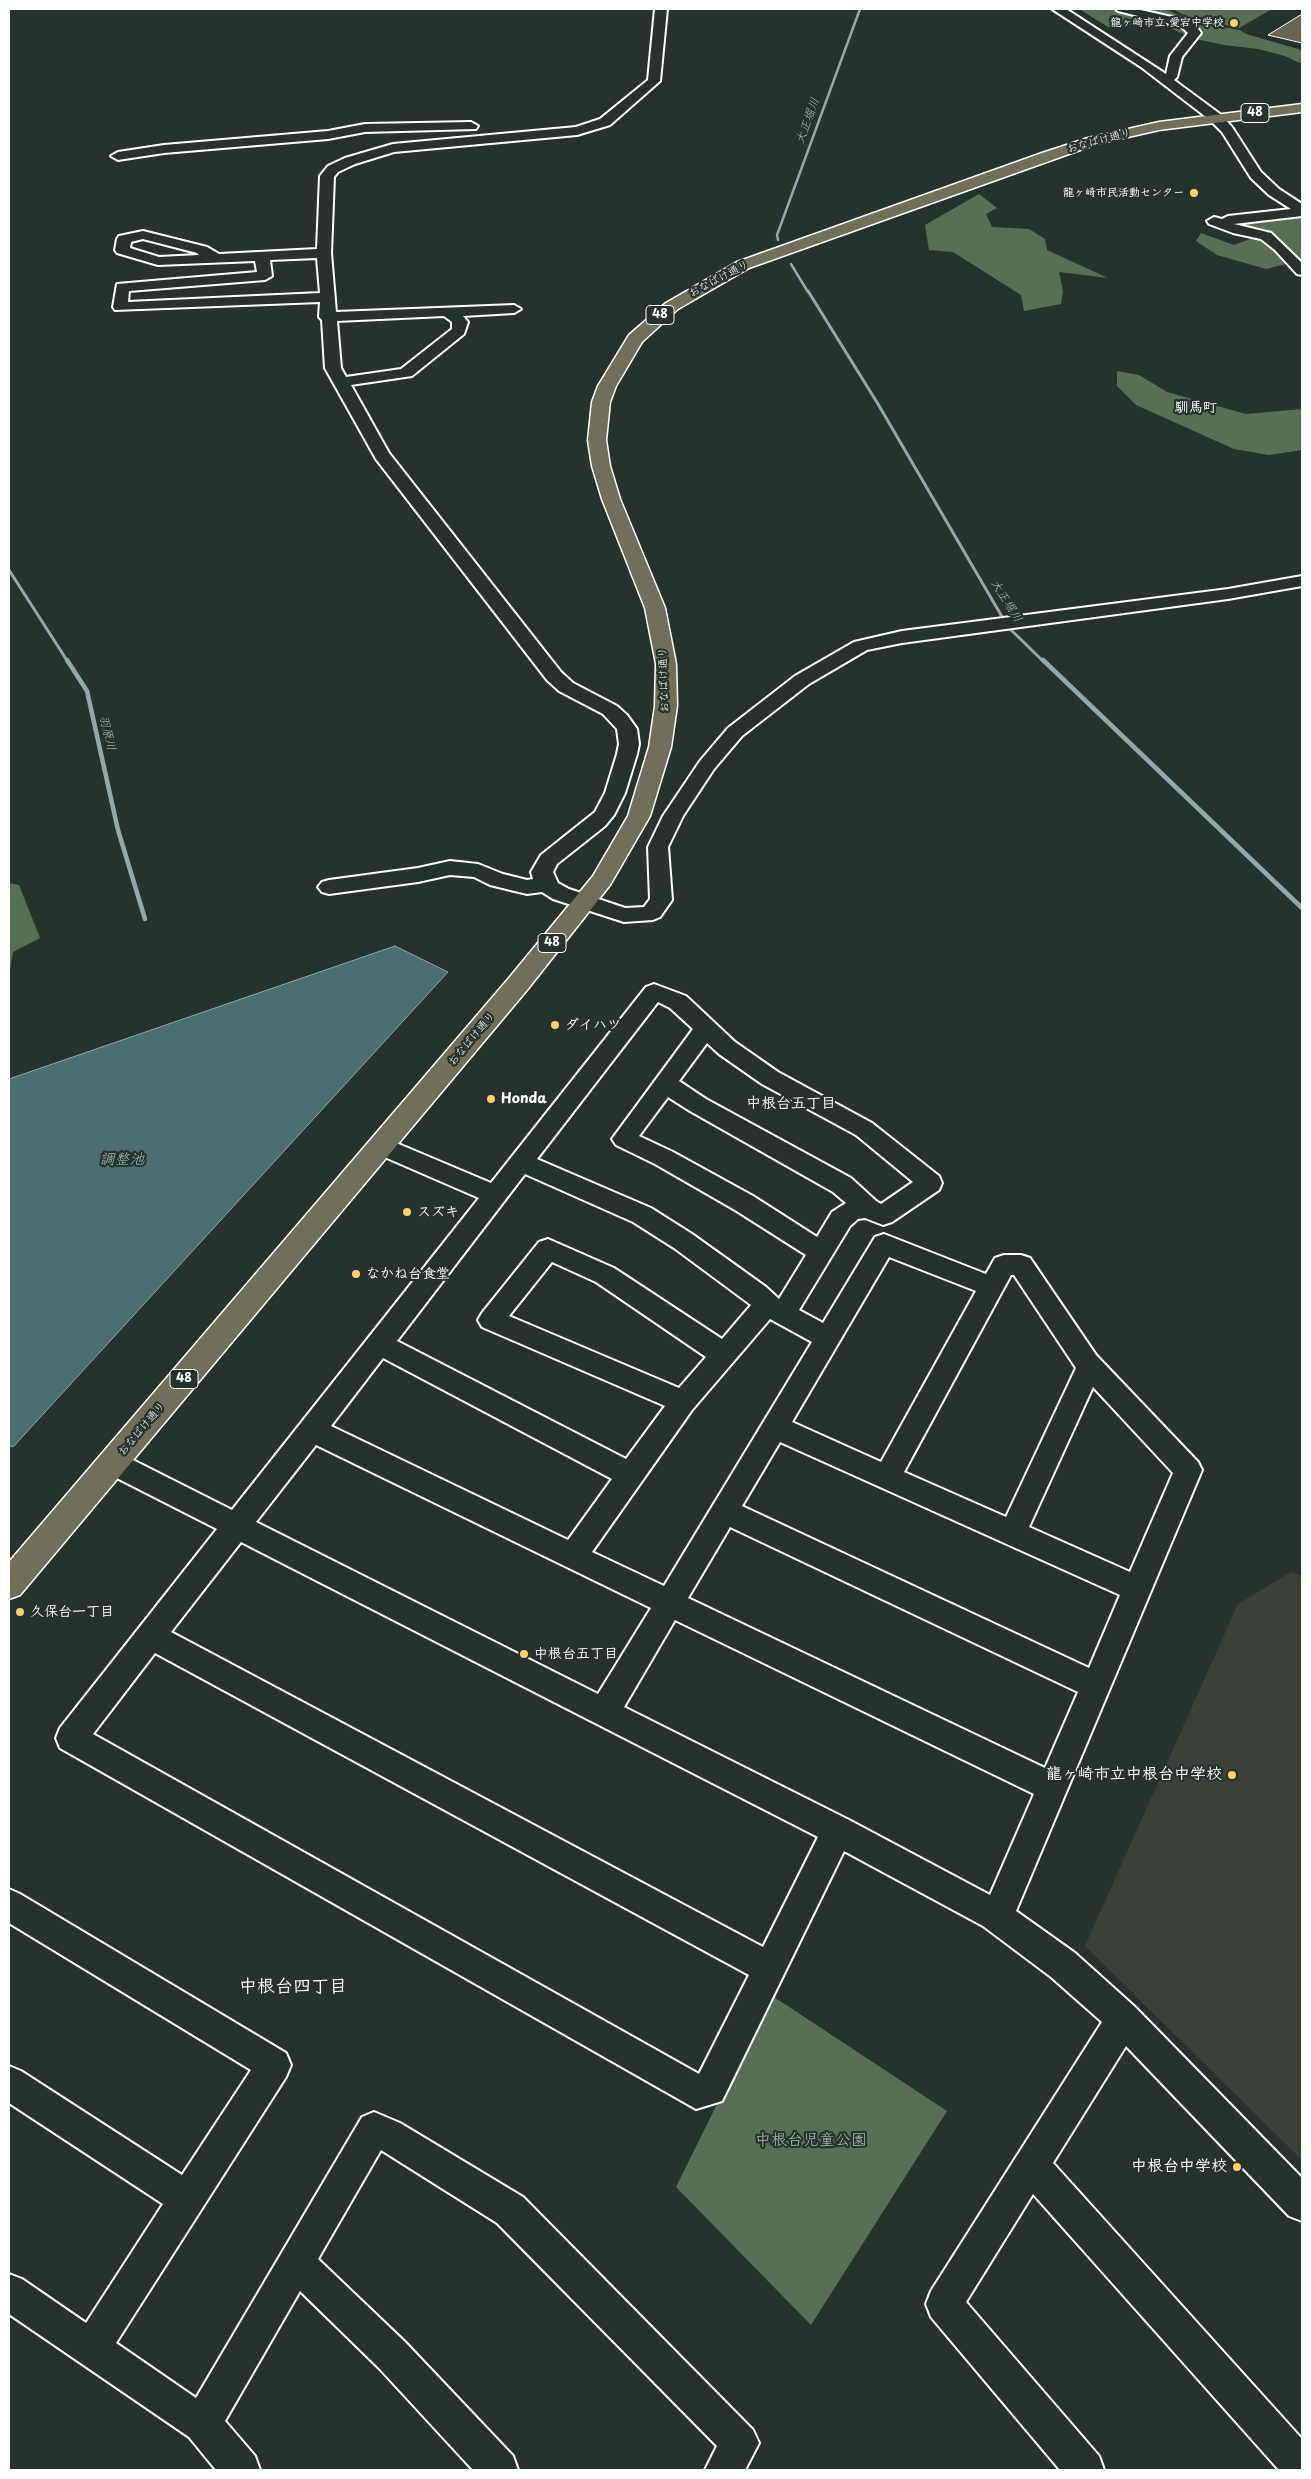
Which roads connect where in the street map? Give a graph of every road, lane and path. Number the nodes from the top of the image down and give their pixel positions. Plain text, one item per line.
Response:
1 (661, 9) edge
2 (1058, 9) edge
3 (1122, 9) edge
4 (1165, 79) junction
5 (624, 107) junction
6 (1302, 108) edge
7 (1215, 117) junction
8 (498, 125) dead end
9 (481, 126) dead end
10 (118, 156) dead end
11 (1302, 211) edge
12 (324, 253) junction
13 (262, 256) junction
14 (216, 258) junction
15 (1302, 271) edge
16 (328, 297) junction
17 (514, 309) dead end
18 (442, 312) junction
19 (327, 317) junction
20 (341, 382) junction
21 (1302, 581) edge
22 (547, 884) junction
23 (329, 887) dead end
24 (585, 902) junction
25 (705, 1029) junction
26 (665, 1083) junction
27 (381, 1146) junction
28 (521, 1162) junction
29 (496, 1195) junction
30 (875, 1212) junction
31 (888, 1245) junction
32 (821, 1252) junction
33 (992, 1287) junction
34 (775, 1309) junction
35 (828, 1338) junction
36 (379, 1344) junction
37 (724, 1355) junction
38 (1090, 1366) junction
39 (683, 1402) junction
40 (774, 1427) junction
41 (312, 1430) junction
42 (114, 1463) junction
43 (631, 1475) junction
44 (887, 1477) junction
45 (724, 1512) junction
46 (238, 1524) junction
47 (1012, 1532) junction
48 (573, 1556) junction
49 (9, 1586) edge
50 (1138, 1588) junction
51 (670, 1603) junction
52 (151, 1636) junction
53 (1096, 1686) junction
54 (604, 1712) junction
55 (1053, 1788) junction
56 (838, 1831) junction
57 (9, 1905) edge
58 (997, 1917) junction
59 (770, 1968) junction
60 (1124, 2019) junction
61 (9, 2083) edge
62 (1031, 2165) junction
63 (187, 2199) junction
64 (1302, 2203) edge
65 (296, 2262) junction
66 (9, 2292) edge
67 (91, 2348) junction
68 (202, 2424) junction
69 (1302, 2467) edge
70 (241, 2470) edge
71 (499, 2470) edge
72 (724, 2470) edge
73 (1085, 2470) edge

1 - 5 street
2 - 4 street
3 - 4 street
4 - 7 street
5 - 8 street
5 - 12 street
6 - 7 main road, おなばけ通り / 48
7 - 11 street
7 - 24 main road, おなばけ通り / 48
9 - 10 street
11 - 15 street
12 - 13 street
12 - 16 street
13 - 14 street
13 - 16 street
14 - 14 street
16 - 19 street
17 - 18 street
18 - 19 street
18 - 20 street
19 - 20 street
20 - 22 street
21 - 24 street
22 - 23 street
22 - 24 street
24 - 27 main road, おなばけ通り / 48
25 - 26 street
25 - 28 street
25 - 30 street
26 - 30 street
26 - 32 street
27 - 29 street
27 - 42 main road, おなばけ通り / 48
28 - 29 street
28 - 34 street
29 - 36 street
30 - 31 street
30 - 32 street
31 - 33 street
31 - 35 street
32 - 34 street
33 - 38 street
33 - 44 street
34 - 35 street
34 - 37 street
35 - 40 street
36 - 41 street
36 - 43 street
37 - 39 street
37 - 39 street
38 - 47 street
38 - 50 street
39 - 43 street
40 - 44 street
40 - 45 street
41 - 46 street
41 - 48 street
42 - 46 street
42 - 49 main road, おなばけ通り / 48
43 - 48 street
44 - 47 street
45 - 51 street
45 - 53 street
46 - 52 street
46 - 54 street
47 - 50 street
48 - 51 street
50 - 53 street
51 - 54 street
51 - 55 street
52 - 59 street
52 - 59 street
53 - 55 street
54 - 56 street
55 - 58 street
56 - 58 street
56 - 59 street
57 - 63 street
58 - 60 street
60 - 62 street
60 - 64 street
61 - 63 street
62 - 69 street
62 - 73 street
63 - 67 street
65 - 68 street
65 - 71 street
65 - 72 street
66 - 67 street
67 - 68 street
68 - 70 street

